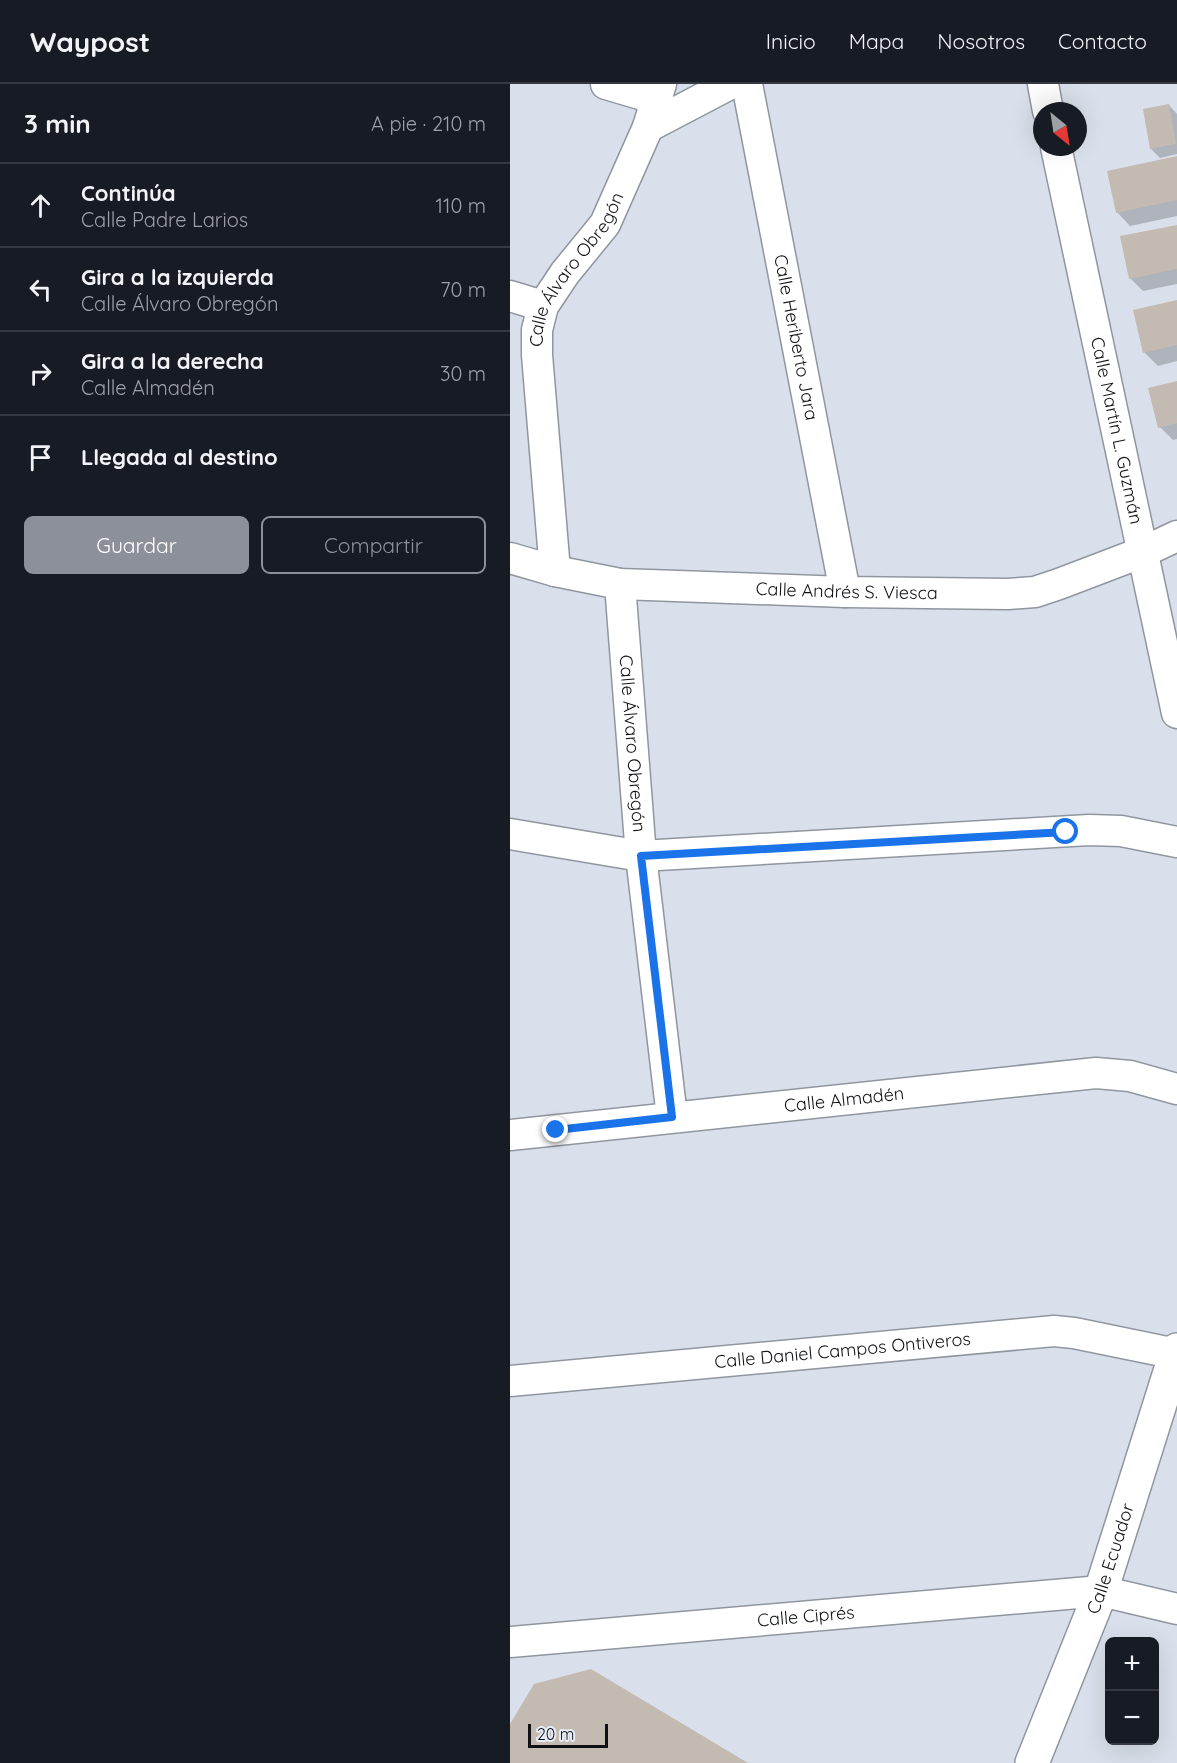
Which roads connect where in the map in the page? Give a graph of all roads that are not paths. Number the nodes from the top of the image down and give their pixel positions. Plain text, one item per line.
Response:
1 (606, 84) edge
2 (730, 84) edge
3 (747, 84) edge
4 (1043, 84) edge
5 (659, 92) edge
6 (1046, 102) edge
7 (648, 127) junction
8 (1058, 156) edge
9 (510, 296) edge
10 (543, 306) junction
11 (1177, 536) edge
12 (1143, 552) junction
13 (510, 558) edge
14 (555, 571) junction
15 (620, 584) junction
16 (845, 592) junction
17 (1177, 713) edge
18 (510, 834) edge
19 (1177, 842) edge
20 (641, 856) junction
21 (1177, 1089) edge
22 (672, 1117) junction
23 (510, 1135) edge
24 (1177, 1353) edge
25 (510, 1381) edge
26 (1101, 1591) junction
27 (1177, 1609) edge
28 (510, 1642) edge
29 (1032, 1763) edge

1 - 5 street
2 - 7 street
3 - 16 street, Calle Heriberto Jara
4 - 6 street
5 - 7 street, Calle Álvaro Obregón
7 - 10 street, Calle Álvaro Obregón
8 - 12 street, Calle Martín L. Guzmán
9 - 10 street
10 - 14 street, Calle Álvaro Obregón
11 - 12 street, Calle Andrés S. Viesca
12 - 16 street, Calle Andrés S. Viesca
12 - 17 street, Calle Martín L. Guzmán
13 - 14 street, Calle Andrés S. Viesca
14 - 15 street, Calle Andrés S. Viesca
15 - 16 street, Calle Andrés S. Viesca
15 - 20 street, Calle Álvaro Obregón
18 - 20 street
19 - 20 street
20 - 22 street, Calle Álvaro Obregón
21 - 22 street, Calle Almadén
22 - 23 street, Calle Almadén
24 - 25 street, Calle Daniel Campos Ontiveros
24 - 26 main road, Calle Ecuador
26 - 27 street, Calle Ciprés
26 - 28 street, Calle Ciprés
26 - 29 main road, Calle Ecuador

